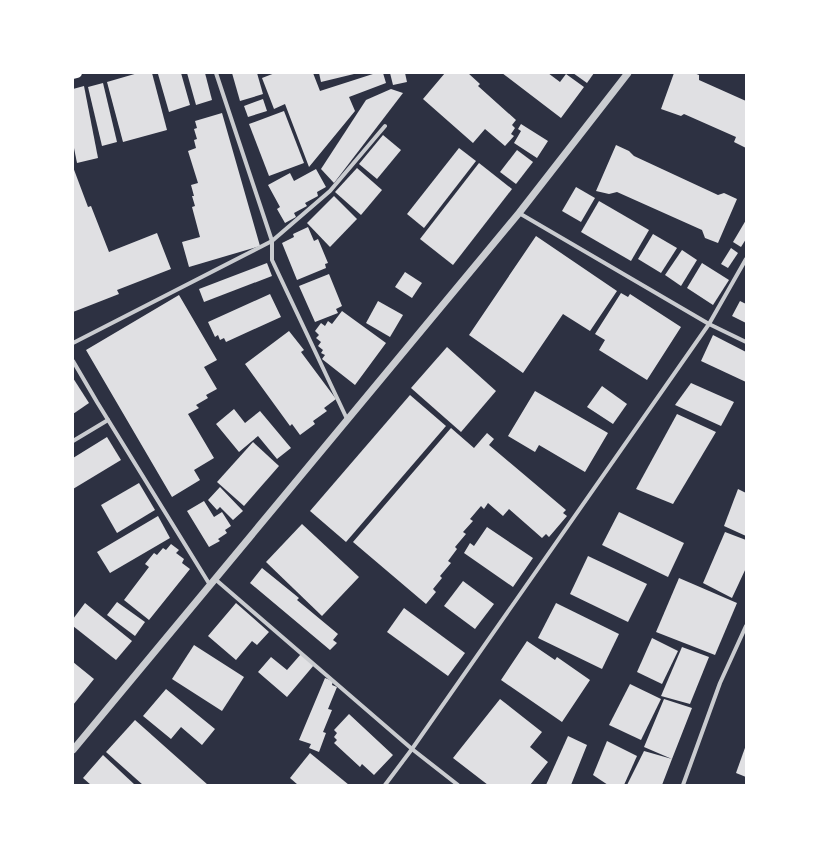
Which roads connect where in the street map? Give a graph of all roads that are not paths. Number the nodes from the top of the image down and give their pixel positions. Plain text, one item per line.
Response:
1 (77, 73) edge
2 (216, 73) edge
3 (628, 73) edge
4 (73, 74) edge
5 (385, 126) dead end
6 (519, 213) junction
7 (272, 241) junction
8 (746, 259) edge
9 (709, 324) junction
10 (746, 342) edge
11 (73, 343) edge
12 (73, 361) edge
13 (347, 419) junction
14 (108, 420) junction
15 (73, 441) edge
16 (215, 578) junction
17 (210, 585) junction
18 (746, 626) edge
19 (412, 749) junction
20 (73, 750) edge
21 (385, 785) edge
22 (458, 785) edge
23 (683, 785) edge

1 - 4 main road
2 - 7 street
3 - 6 street
5 - 7 street
6 - 9 street
6 - 13 street
7 - 11 street
7 - 13 street
8 - 9 street
9 - 10 street
9 - 19 street
12 - 14 street
13 - 16 street
14 - 15 street
14 - 17 street
16 - 17 street
16 - 19 street
17 - 20 street
18 - 23 street
19 - 21 street
19 - 22 street

